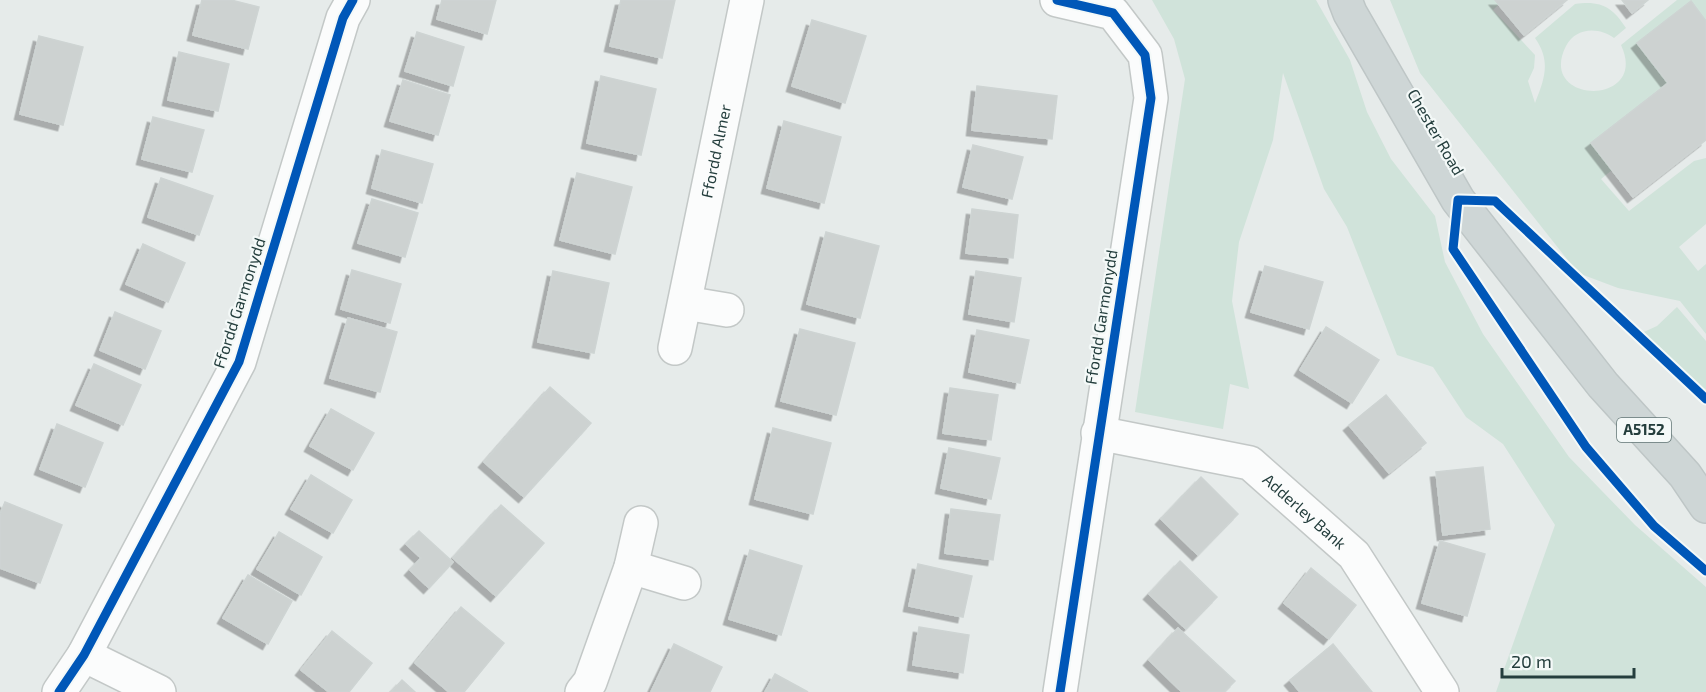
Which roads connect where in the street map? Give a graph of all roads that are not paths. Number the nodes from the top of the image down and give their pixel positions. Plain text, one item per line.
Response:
1 (353, 0) edge
2 (747, 0) edge
3 (1058, 0) edge
4 (1345, 0) edge
5 (685, 303) junction
6 (727, 310) dead end
7 (675, 348) dead end
8 (1098, 433) junction
9 (1696, 479) edge
10 (1706, 506) edge
11 (641, 523) dead end
12 (631, 567) junction
13 (684, 583) dead end
14 (84, 655) junction
15 (59, 692) edge
16 (159, 692) edge
17 (582, 692) edge
18 (1060, 692) edge
19 (1442, 692) edge

1 - 14 street, Ffordd Garmonydd
2 - 5 street, Ffordd Almer
3 - 8 street, Ffordd Garmonydd
4 - 9 main road, Chester Road / A5152
5 - 6 street
5 - 7 street, Ffordd Almer
8 - 18 street, Ffordd Garmonydd
8 - 19 street, Adderley Bank
9 - 10 main road, Chester Road / A5152
11 - 12 street
12 - 13 street
12 - 17 street
14 - 15 street, Ffordd Garmonydd
14 - 16 street

